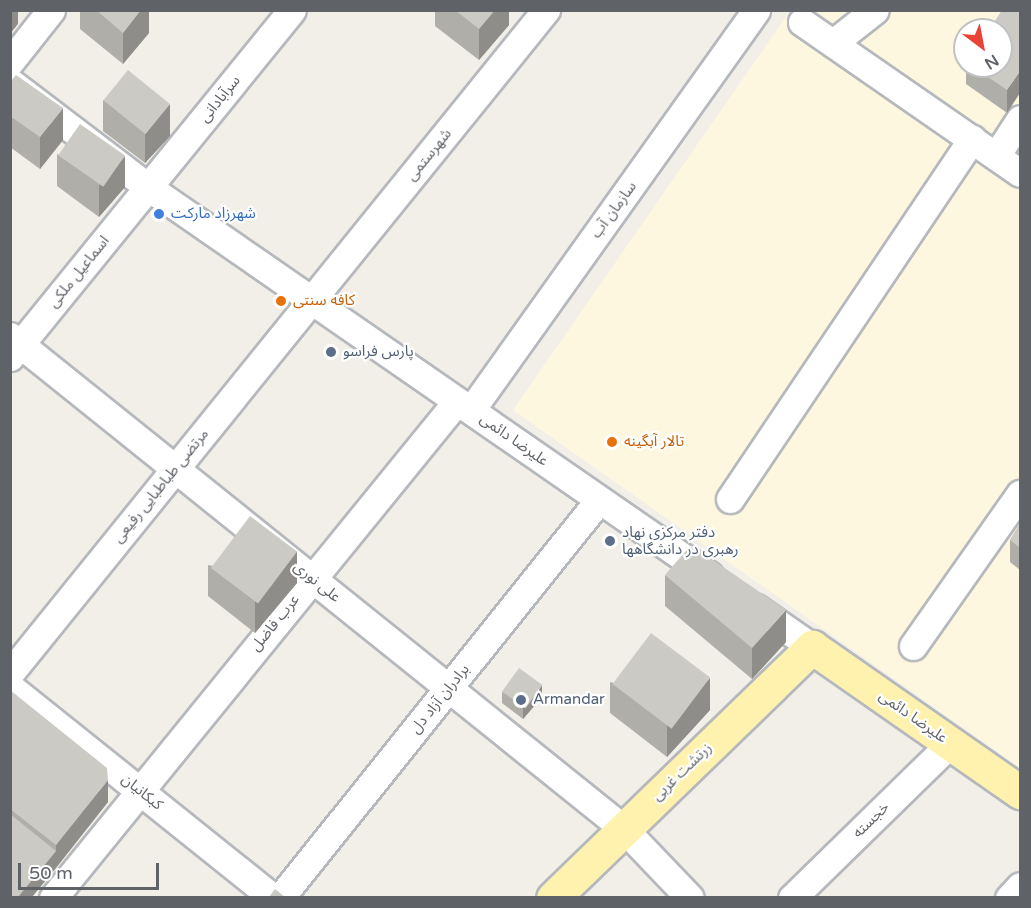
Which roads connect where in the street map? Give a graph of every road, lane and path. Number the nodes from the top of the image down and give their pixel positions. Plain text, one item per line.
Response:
1 (51, 10) edge
2 (292, 10) edge
3 (546, 10) edge
4 (756, 10) edge
5 (875, 10) edge
6 (802, 22) dead end
7 (833, 43) junction
8 (10, 62) edge
9 (10, 82) edge
10 (1020, 119) edge
11 (972, 139) junction
12 (996, 156) junction
13 (1020, 173) edge
14 (148, 187) junction
15 (312, 300) junction
16 (14, 346) edge
17 (464, 406) junction
18 (176, 469) junction
19 (1020, 494) edge
20 (730, 499) dead end
21 (599, 500) junction
22 (312, 578) junction
23 (913, 646) dead end
24 (812, 647) junction
25 (10, 673) edge
26 (10, 687) edge
27 (448, 688) junction
28 (951, 743) junction
29 (139, 790) junction
30 (1020, 792) edge
31 (624, 828) junction
32 (1020, 886) edge
33 (54, 897) edge
34 (273, 897) edge
35 (280, 897) edge
36 (553, 897) edge
37 (690, 897) edge
38 (792, 897) edge
39 (1009, 897) edge

1 - 8 street
2 - 14 street, سرآبادانی
3 - 15 street, شهرستمی
4 - 17 street, سازمان آب
5 - 7 street
6 - 7 street
7 - 11 street
9 - 14 street, علیرضا دائمی
10 - 12 street
11 - 12 street
11 - 20 street
12 - 13 street
14 - 15 street, علیرضا دائمی
14 - 16 street, اسماعیل ملکی
15 - 17 street, علیرضا دائمی
15 - 18 street, مرتضی طباطبایی رفیعی
16 - 18 street, علی نوری
17 - 21 street, علیرضا دائمی
17 - 22 street, عرب فاضل
18 - 22 street, علی نوری
18 - 25 street, مرتضی طباطبایی رفیعی
19 - 23 street
21 - 24 street, علیرضا دائمی
21 - 27 street, برادران آزاد دل
22 - 27 street, علی نوری
22 - 29 street, عرب فاضل
24 - 28 main road, علیرضا دائمی
24 - 31 main road, زرتشت غربی
26 - 29 street, کبکانیان
27 - 31 street, علی نوری
27 - 35 street, برادران آزاد دل
28 - 30 main road, علیرضا دائمی
28 - 38 street, خجسته
29 - 33 street, عرب فاضل
29 - 34 street, کبکانیان
31 - 36 main road, زرتشت غربی
31 - 37 street, علی نوری
32 - 39 street

